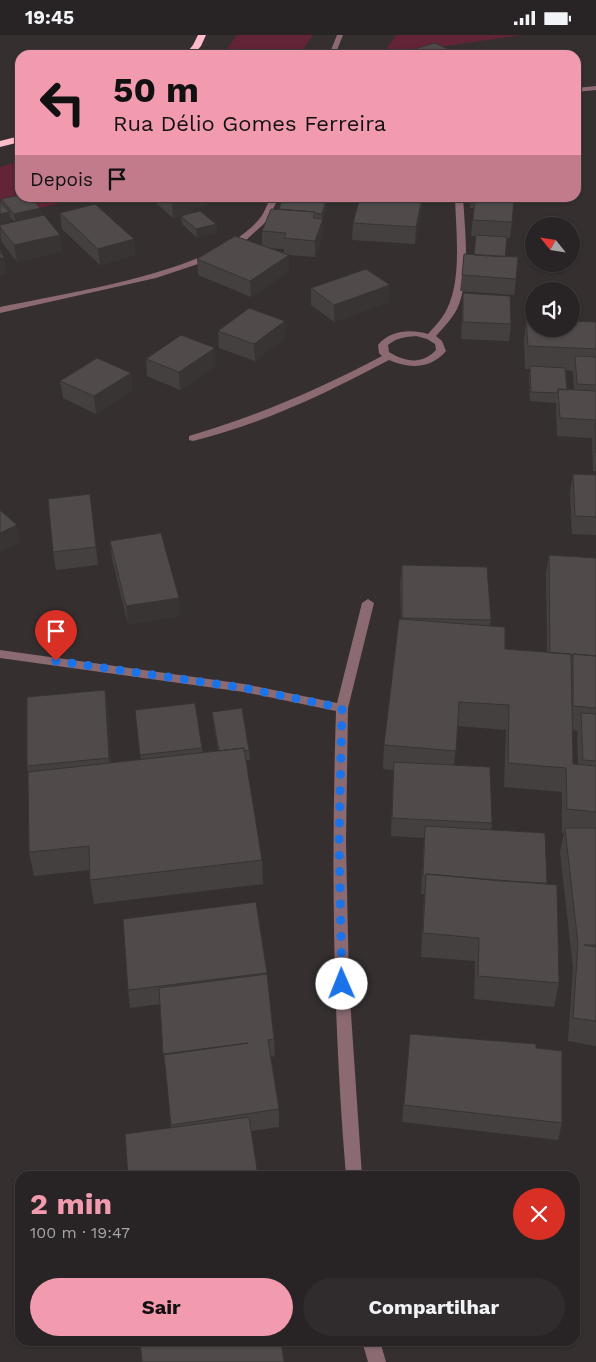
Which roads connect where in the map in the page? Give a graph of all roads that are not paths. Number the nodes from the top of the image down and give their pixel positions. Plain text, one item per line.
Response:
1 (202, 35) edge
2 (340, 35) edge
3 (193, 50) edge
4 (334, 50) edge
5 (596, 88) edge
6 (581, 90) edge
7 (15, 140) edge
8 (0, 144) edge
9 (272, 202) edge
10 (459, 202) edge
11 (0, 310) edge
12 (430, 337) junction
13 (389, 356) junction
14 (192, 438) dead end
15 (368, 603) dead end
16 (0, 654) edge
17 (342, 708) junction
18 (354, 1171) edge
19 (372, 1346) edge
20 (377, 1362) edge

1 - 3 highway
2 - 4 street
5 - 6 street
7 - 8 highway
9 - 11 street
10 - 12 street
12 - 13 street
12 - 13 street
13 - 14 street
15 - 17 street
16 - 17 street
17 - 18 street
19 - 20 street

